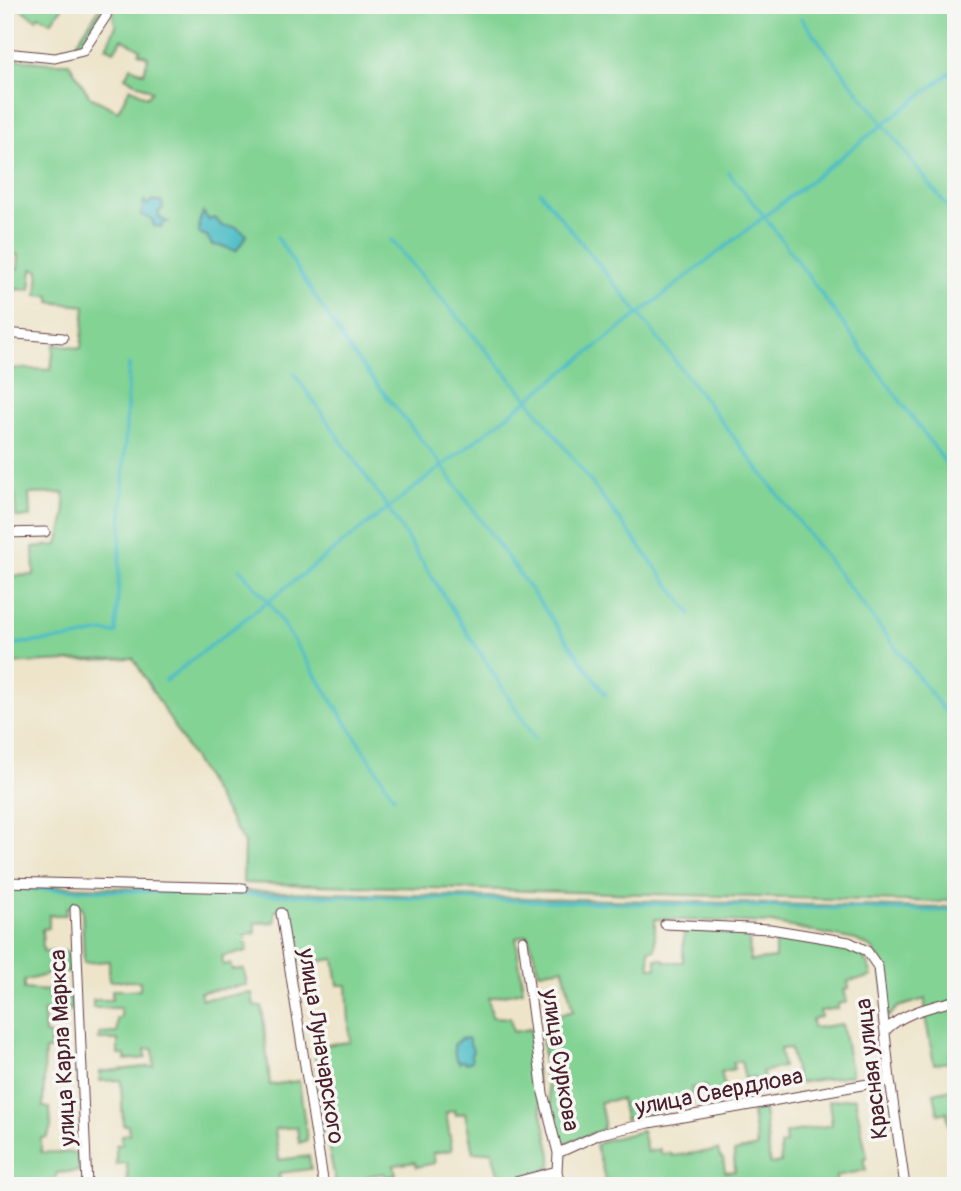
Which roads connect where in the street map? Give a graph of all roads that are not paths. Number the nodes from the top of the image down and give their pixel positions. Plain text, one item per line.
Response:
1 (109, 5) edge
2 (5, 53) edge
3 (5, 333) edge
4 (63, 338) dead end
5 (45, 532) dead end
6 (5, 533) edge
7 (5, 882) edge
8 (243, 888) dead end
9 (75, 909) dead end
10 (281, 913) dead end
11 (665, 924) dead end
12 (523, 940) dead end
13 (956, 1000) edge
14 (886, 1030) junction
15 (890, 1080) junction
16 (558, 1153) junction
17 (557, 1171) junction
18 (87, 1186) edge
19 (324, 1186) edge
20 (501, 1186) edge
21 (560, 1186) edge
22 (905, 1186) edge

1 - 2 street
3 - 4 street
5 - 6 street
7 - 8 street
9 - 18 street, улица Карла Маркса
10 - 19 street, улица Луначарского
11 - 14 street, Красная улица
12 - 16 street, улица Суркова
13 - 14 street
14 - 15 street, Красная улица
15 - 16 street, улица Свердлова
15 - 22 street, Красная улица
16 - 17 street, улица Суркова
17 - 20 street
17 - 21 street, улица Суркова

